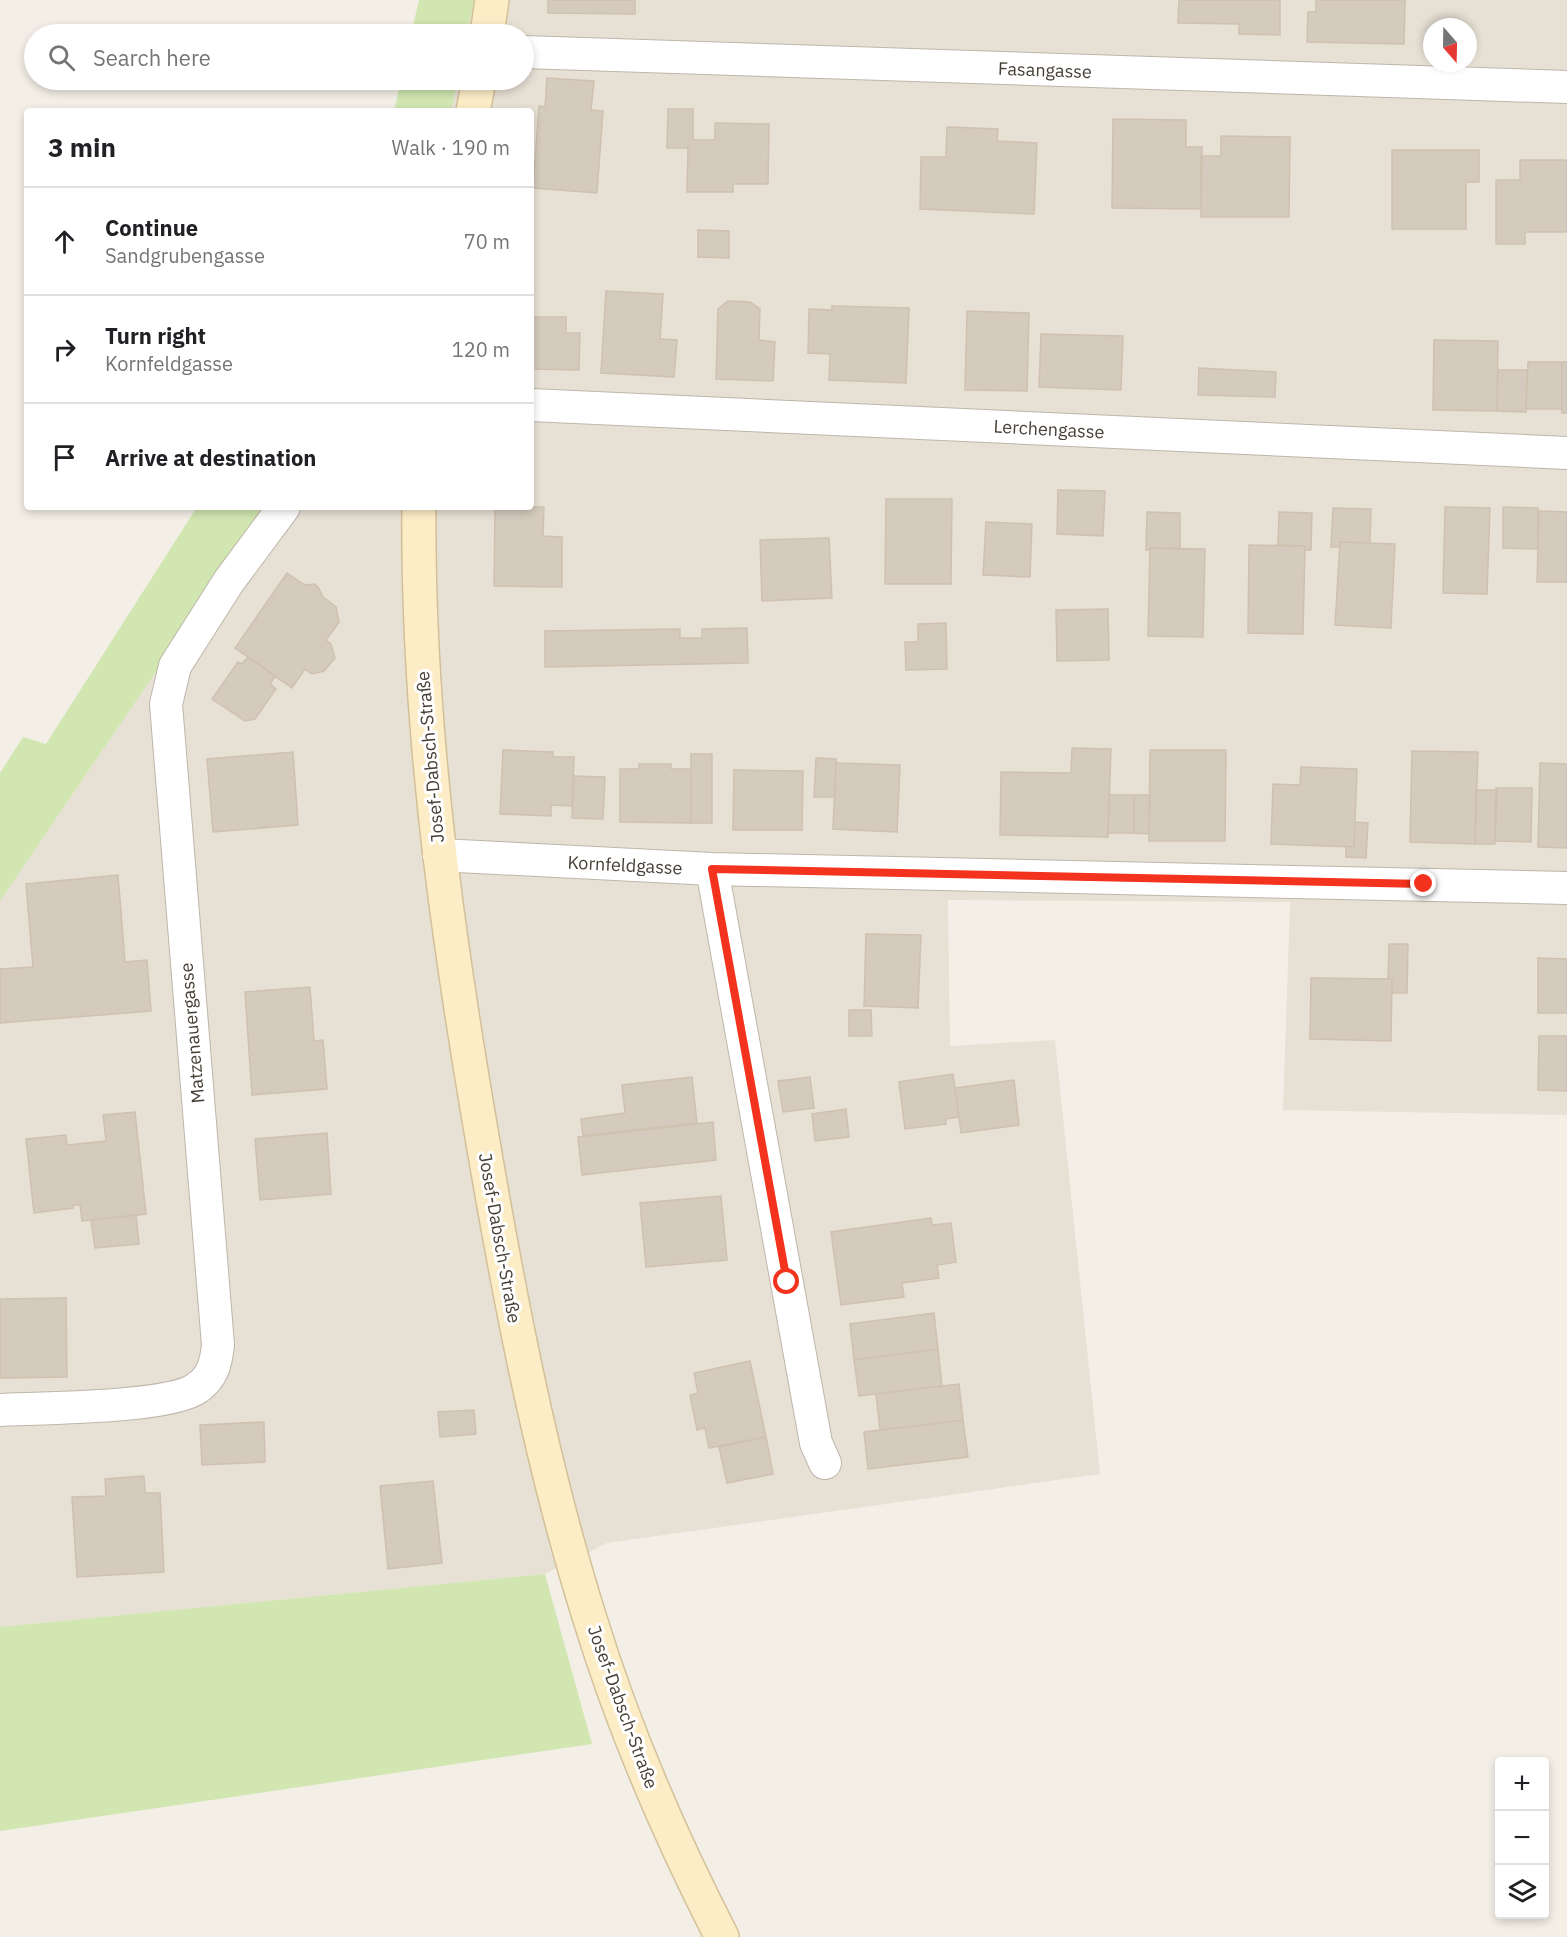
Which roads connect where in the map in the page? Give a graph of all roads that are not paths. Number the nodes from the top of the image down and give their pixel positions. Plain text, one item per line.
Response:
1 (492, 0) edge
2 (488, 24) edge
3 (534, 52) edge
4 (1567, 87) edge
5 (477, 90) edge
6 (474, 108) edge
7 (534, 405) edge
8 (1567, 453) edge
9 (282, 510) edge
10 (419, 510) edge
11 (439, 855) junction
12 (712, 869) junction
13 (1567, 888) edge
14 (0, 1410) edge
15 (825, 1463) dead end
16 (722, 1937) edge

1 - 2 main road
3 - 4 street, Fasangasse
5 - 6 main road
7 - 8 street, Lerchengasse
9 - 14 street, Matzenauergasse
10 - 11 main road, Josef-Dabsch-Straße
11 - 12 street, Kornfeldgasse
11 - 16 main road, Josef-Dabsch-Straße
12 - 13 street, Kornfeldgasse
12 - 15 street

